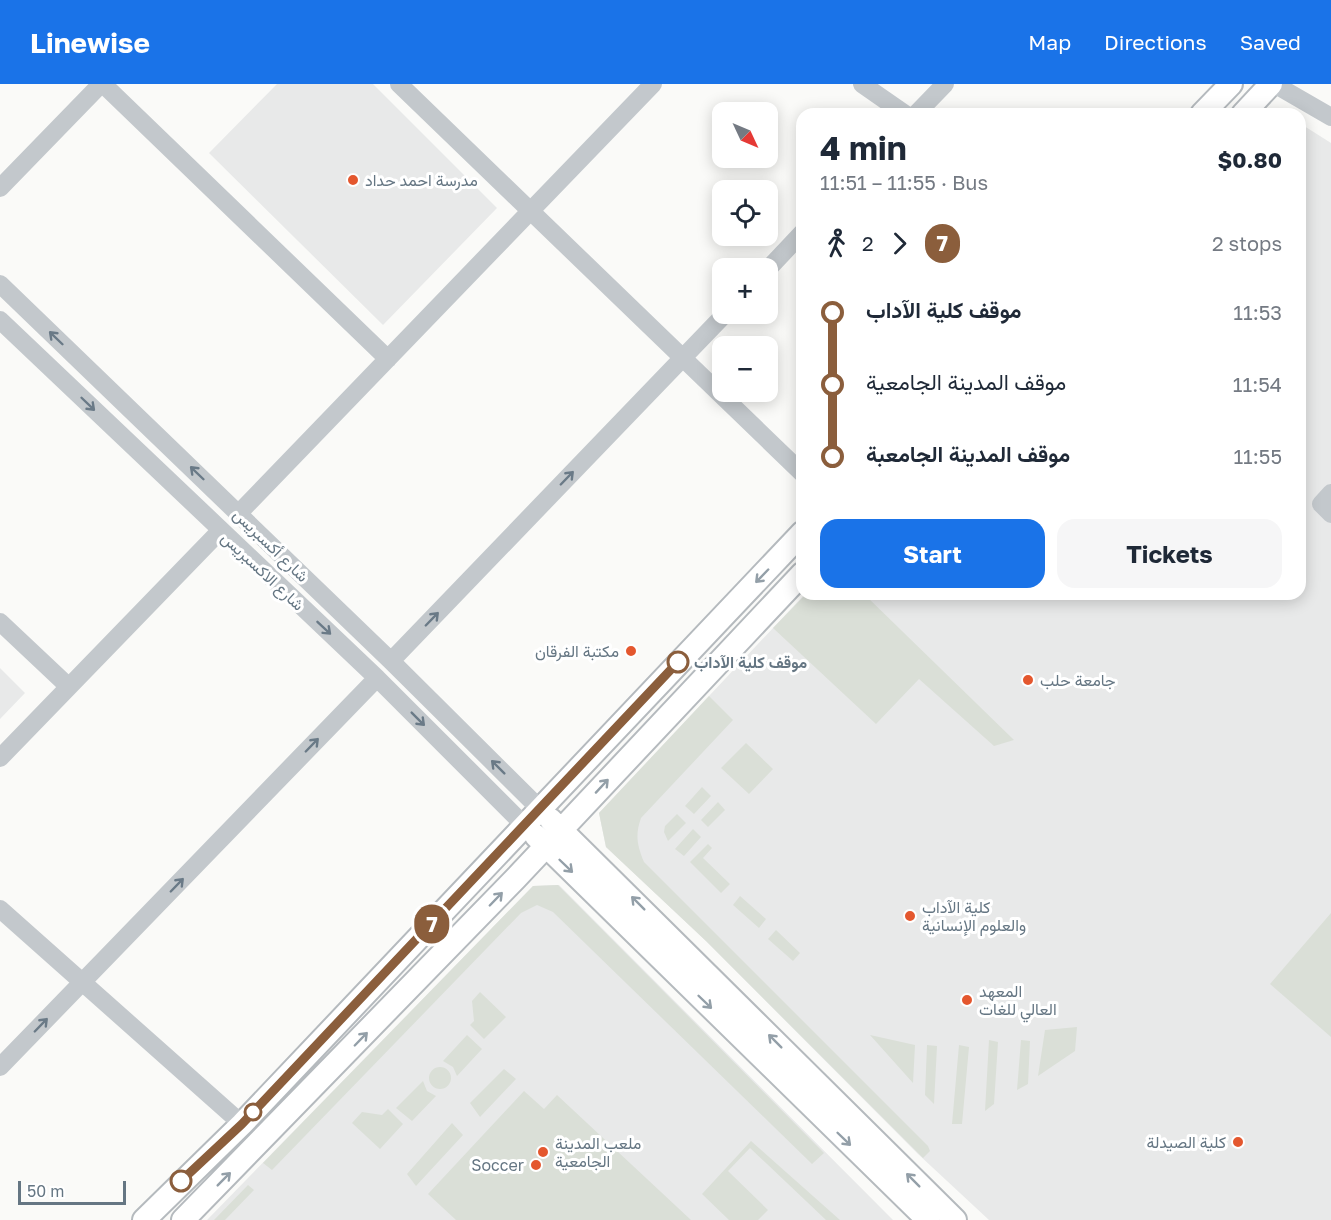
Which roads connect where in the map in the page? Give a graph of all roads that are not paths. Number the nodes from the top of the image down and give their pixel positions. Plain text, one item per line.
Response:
1 (102, 84) edge
2 (399, 84) edge
3 (652, 84) edge
4 (862, 84) edge
5 (945, 84) edge
6 (1231, 84) edge
7 (1273, 84) edge
8 (896, 108) edge
9 (922, 108) edge
10 (1208, 108) edge
11 (1249, 108) edge
12 (1331, 117) edge
13 (0, 188) edge
14 (531, 211) junction
15 (796, 239) edge
16 (778, 258) edge
17 (0, 284) edge
18 (0, 320) edge
19 (715, 324) edge
20 (683, 357) junction
21 (388, 359) junction
22 (796, 467) edge
23 (1331, 493) edge
24 (239, 513) junction
25 (1331, 514) edge
26 (220, 531) junction
27 (796, 539) edge
28 (796, 580) edge
29 (0, 621) edge
30 (391, 661) junction
31 (377, 678) junction
32 (68, 686) junction
33 (0, 758) edge
34 (532, 817) junction
35 (562, 829) junction
36 (546, 846) junction
37 (0, 909) edge
38 (83, 981) junction
39 (0, 1067) edge
40 (242, 1124) junction
41 (152, 1217) edge
42 (183, 1220) edge
43 (928, 1220) edge
44 (955, 1220) edge

1 - 13 street
1 - 21 street
2 - 14 street
3 - 14 street
4 - 8 street
5 - 9 street
6 - 10 main road
7 - 11 main road
7 - 12 street
14 - 20 street
14 - 21 street
15 - 16 street
24 -> 17 street, شارع أكسبريس
18 -> 26 street, شارع الاكسبريس
19 - 20 street
20 - 22 street
30 -> 20 street
21 - 24 street
23 - 25 street
24 - 30 street, شارع أكسبريس
26 -> 31 street, شارع الاكسبريس
26 - 32 street
27 -> 34 main road
35 -> 28 main road
29 - 32 street
34 -> 30 street, شارع أكسبريس
31 -> 34 street, شارع الاكسبريس
38 -> 31 street
32 - 33 street
34 - 35 main road
34 - 36 main road
34 - 40 main road
35 - 36 main road
44 -> 35 main road
42 -> 36 main road
36 -> 43 main road
37 - 38 street
39 -> 38 street
38 - 40 street
40 - 41 main road

